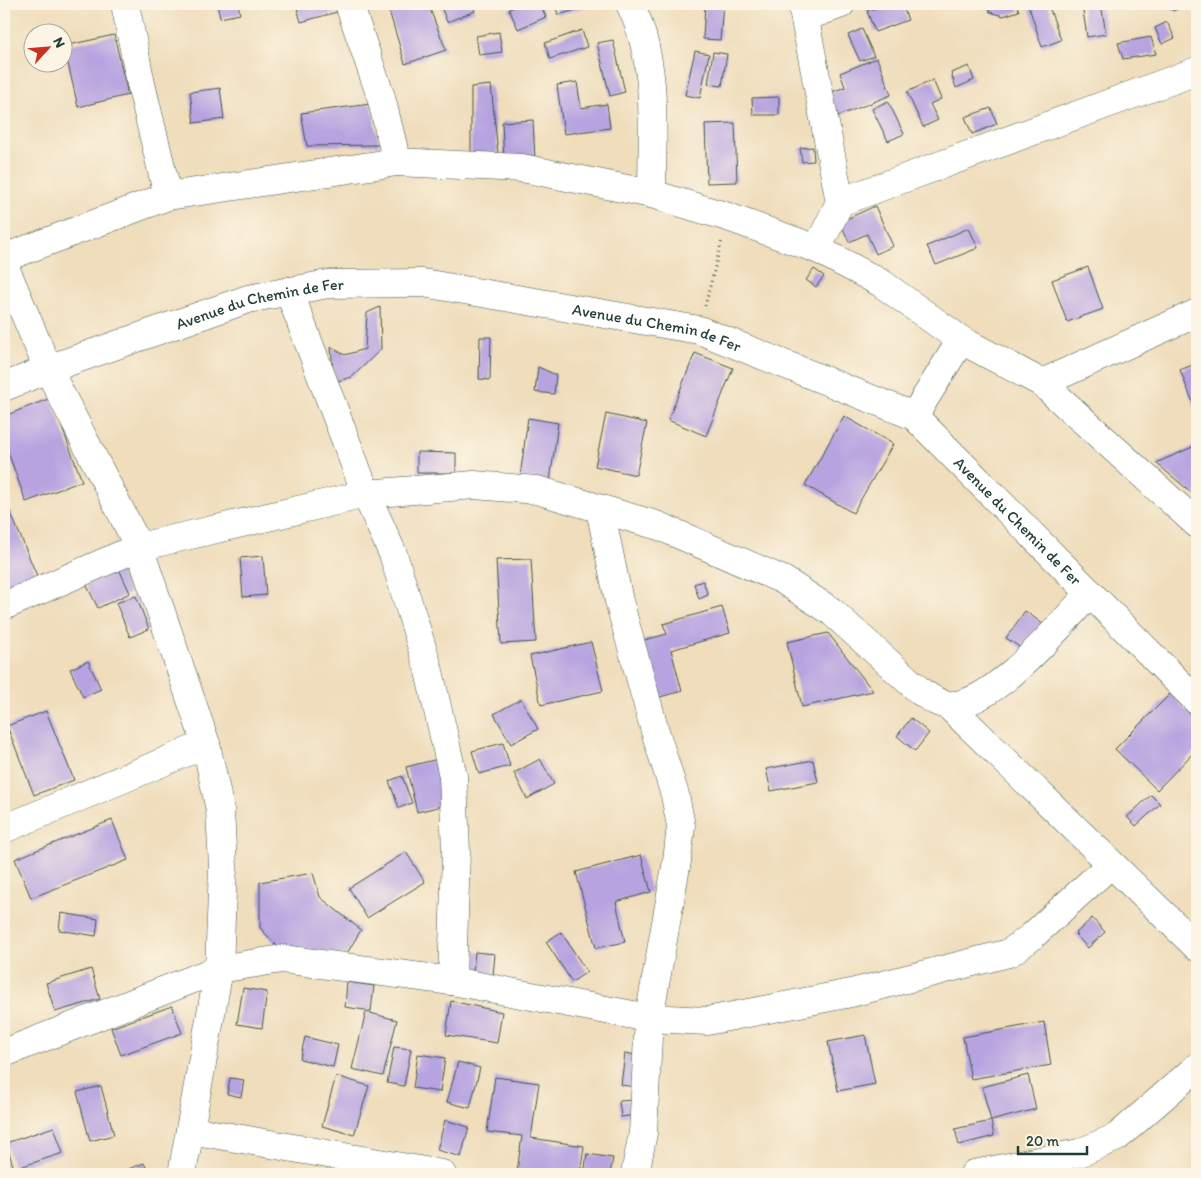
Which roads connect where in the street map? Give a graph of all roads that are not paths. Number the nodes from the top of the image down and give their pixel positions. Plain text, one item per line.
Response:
1 (125, 4) edge
2 (348, 4) edge
3 (630, 4) edge
4 (841, 4) edge
5 (803, 11) edge
6 (1197, 71) edge
7 (397, 162) junction
8 (652, 194) junction
9 (168, 196) junction
10 (840, 202) junction
11 (818, 249) junction
12 (4, 258) edge
13 (4, 264) edge
14 (288, 292) junction
15 (1197, 313) edge
16 (961, 340) junction
17 (48, 369) junction
18 (1042, 382) junction
19 (4, 387) edge
20 (914, 416) junction
21 (366, 494) junction
22 (600, 509) junction
23 (1197, 524) edge
24 (139, 547) junction
25 (1090, 593) junction
26 (4, 606) edge
27 (1197, 701) edge
28 (949, 706) junction
29 (206, 744) junction
30 (4, 829) edge
31 (1111, 864) junction
32 (1197, 947) edge
33 (219, 968) junction
34 (452, 981) junction
35 (649, 1018) junction
36 (4, 1053) edge
37 (1197, 1067) edge
38 (190, 1130) junction
39 (182, 1174) edge
40 (442, 1174) edge
41 (635, 1174) edge
42 (974, 1174) edge

1 - 9 street
2 - 7 street
3 - 8 street
4 - 5 street
5 - 10 street
6 - 10 street
7 - 8 street
7 - 9 street
8 - 11 street
9 - 12 street
10 - 11 street
11 - 16 street
13 - 17 street
14 - 17 street, Avenue du Chemin de Fer
14 - 20 street, Avenue du Chemin de Fer
14 - 21 street
15 - 18 street
16 - 18 street
16 - 20 street
17 - 19 street, Avenue du Chemin de Fer
17 - 24 street
18 - 23 street
20 - 25 street, Avenue du Chemin de Fer
21 - 22 street
21 - 24 street
21 - 34 street
22 - 28 street
22 - 35 street
24 - 26 street
24 - 29 street
25 - 27 street, Avenue du Chemin de Fer
25 - 28 street
28 - 31 street
29 - 30 street
29 - 33 street
31 - 32 street
31 - 35 street
33 - 34 street
33 - 36 street
33 - 38 street
34 - 35 street
35 - 41 street
37 - 42 street
38 - 39 street
38 - 40 street

